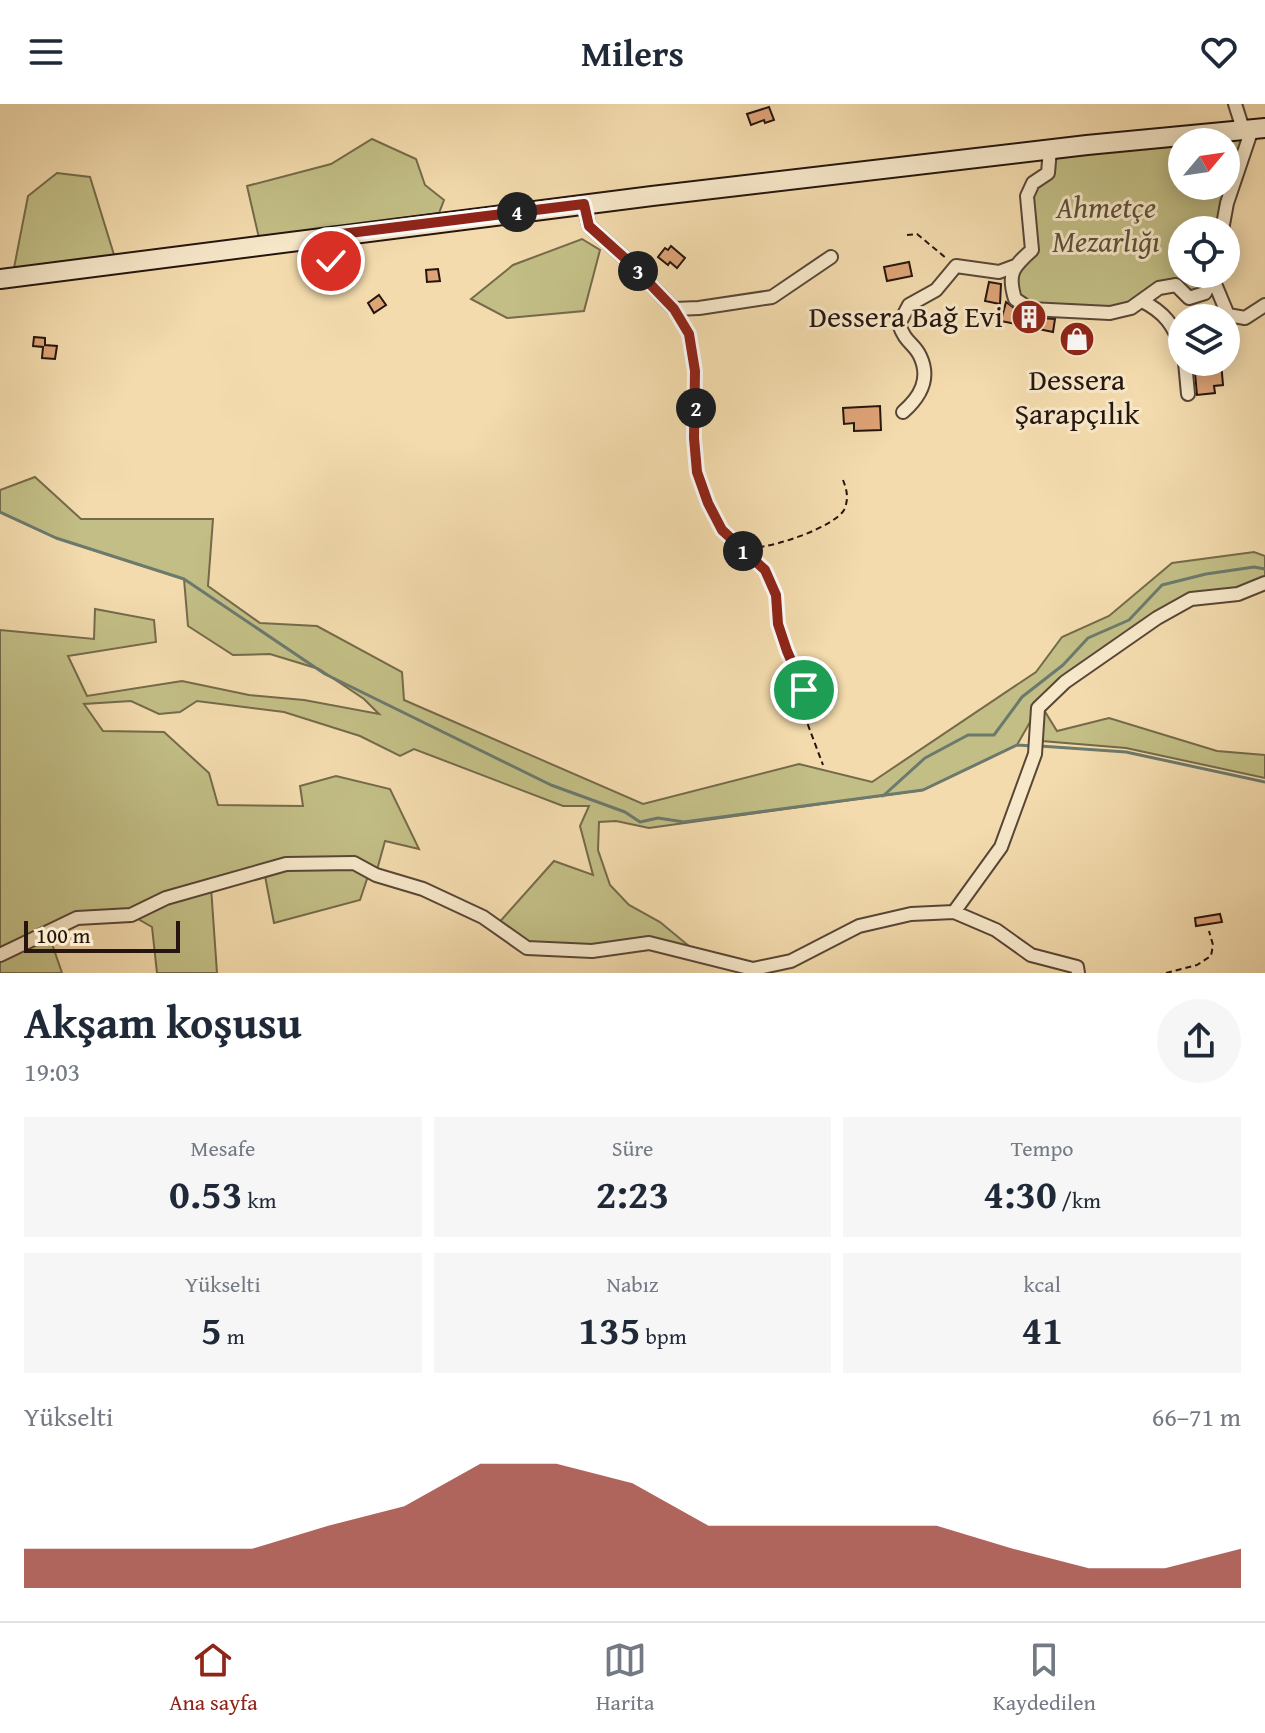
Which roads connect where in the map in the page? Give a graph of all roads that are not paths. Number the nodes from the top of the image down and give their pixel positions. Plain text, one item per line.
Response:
1 (1235, 104) edge
2 (1253, 129) edge
3 (1050, 149) junction
4 (584, 204) junction
5 (1225, 216) edge
6 (831, 257) dead end
7 (1015, 266) junction
8 (0, 279) edge
9 (1168, 286) edge
10 (1179, 288) edge
11 (1207, 288) edge
12 (1217, 288) edge
13 (1142, 301) junction
14 (1265, 305) edge
15 (1168, 320) edge
16 (1186, 376) edge
17 (1188, 394) dead end
18 (903, 412) dead end
19 (1265, 583) edge
20 (954, 912) junction
21 (0, 955) edge
22 (1078, 973) edge

1 - 2 street
2 - 3 street
2 - 5 street
3 - 4 street
3 - 7 street
4 - 6 street
4 - 8 street
7 - 13 street
7 - 18 street
9 - 13 street
10 - 11 street
12 - 14 street
13 - 15 street
16 - 17 street
19 - 20 street
20 - 21 street
20 - 22 street

